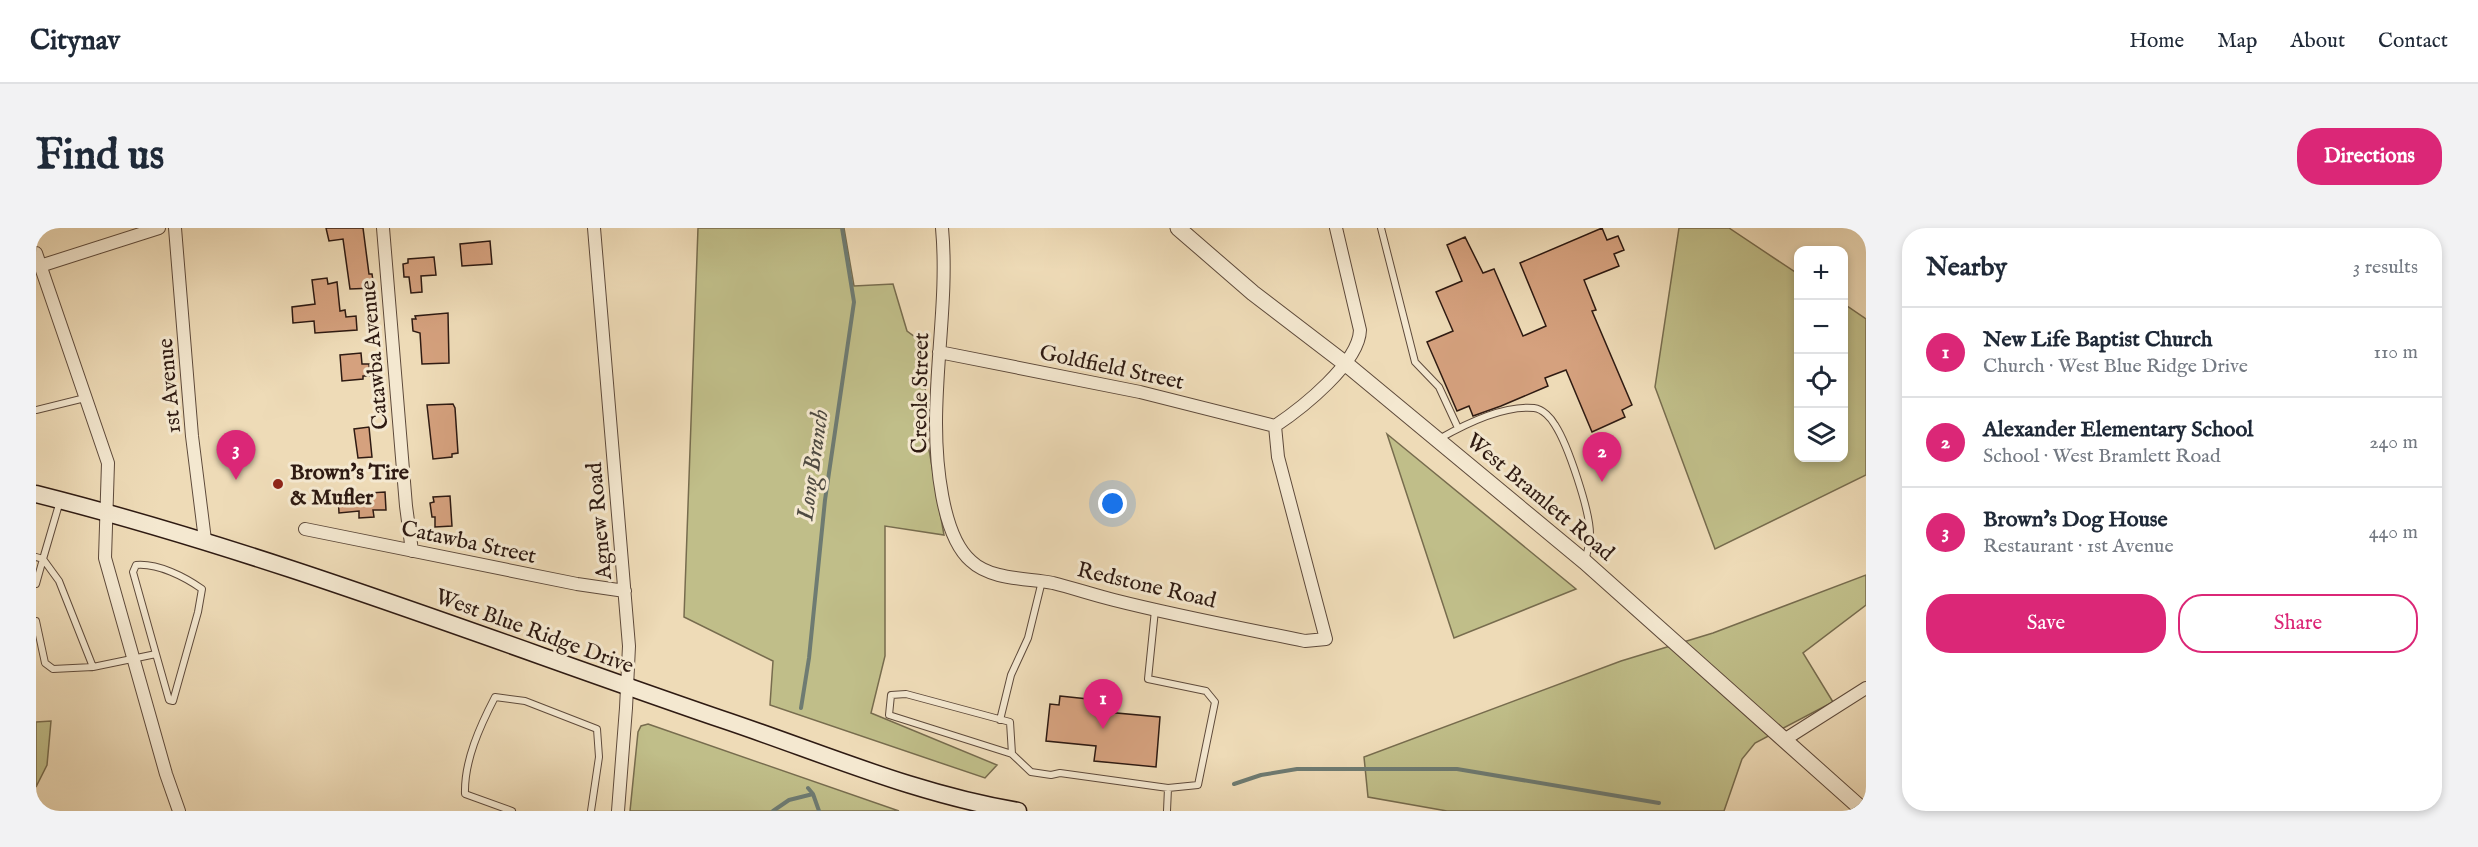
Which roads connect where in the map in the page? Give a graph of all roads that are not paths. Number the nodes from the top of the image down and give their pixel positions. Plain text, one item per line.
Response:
1 (159, 228) edge
2 (175, 228) edge
3 (383, 228) edge
4 (594, 228) edge
5 (942, 228) edge
6 (1178, 228) edge
7 (1336, 228) edge
8 (1381, 228) edge
9 (36, 253) edge
10 (40, 266) junction
11 (939, 352) junction
12 (1346, 364) junction
13 (86, 398) junction
14 (36, 410) edge
15 (1275, 426) junction
16 (1458, 428) junction
17 (1439, 440) junction
18 (36, 494) edge
19 (60, 500) junction
20 (106, 512) junction
21 (305, 529) dead end
22 (205, 540) junction
23 (412, 551) junction
24 (964, 554) joint
25 (40, 558) edge
26 (1585, 562) junction
27 (1042, 582) junction
28 (36, 584) edge
29 (625, 591) junction
30 (1155, 609) junction
31 (36, 621) edge
32 (156, 654) junction
33 (134, 658) junction
34 (93, 667) junction
35 (627, 686) junction
36 (1866, 688) edge
37 (1000, 720) junction
38 (1784, 740) junction
39 (1012, 754) junction
40 (1168, 788) junction
41 (179, 811) edge
42 (512, 811) edge
43 (591, 811) edge
44 (618, 811) edge
45 (1018, 811) edge
46 (1167, 811) edge
47 (1864, 811) edge

1 - 10 street
2 - 22 street, 1st Avenue
3 - 23 street, Catawba Avenue
4 - 29 street, Agnew Road
5 - 11 street, Creole Street
6 - 12 street, West Bramlett Road
7 - 12 street
8 - 16 lane
9 - 10 street
10 - 13 street
11 - 15 street, Goldfield Street
11 - 24 street, Creole Street
12 - 15 street
12 - 17 street, West Bramlett Road
13 - 14 lane
13 - 20 street
15 - 30 street, Redstone Road
16 - 17 lane
16 - 26 lane
17 - 26 street, West Bramlett Road
18 - 19 main road, West Blue Ridge Drive
19 - 20 main road, West Blue Ridge Drive
19 - 25 lane
20 - 22 main road, West Blue Ridge Drive
20 - 33 street
21 - 23 street, Catawba Street
22 - 35 main road, West Blue Ridge Drive
23 - 29 street, Catawba Street
24 - 27 street, Redstone Road
25 - 28 lane
25 - 34 lane
26 - 38 street, West Bramlett Road
27 - 30 street, Redstone Road
27 - 37 lane
29 - 35 street, Agnew Road
30 - 40 lane
31 - 34 lane
32 - 32 lane
32 - 33 lane
33 - 34 lane
33 - 41 street
35 - 44 street, Agnew Road
35 - 45 main road, West Blue Ridge Drive
36 - 38 street
37 - 39 lane
37 - 39 lane
38 - 47 street, West Bramlett Road
39 - 40 lane
40 - 46 lane
42 - 43 lane

